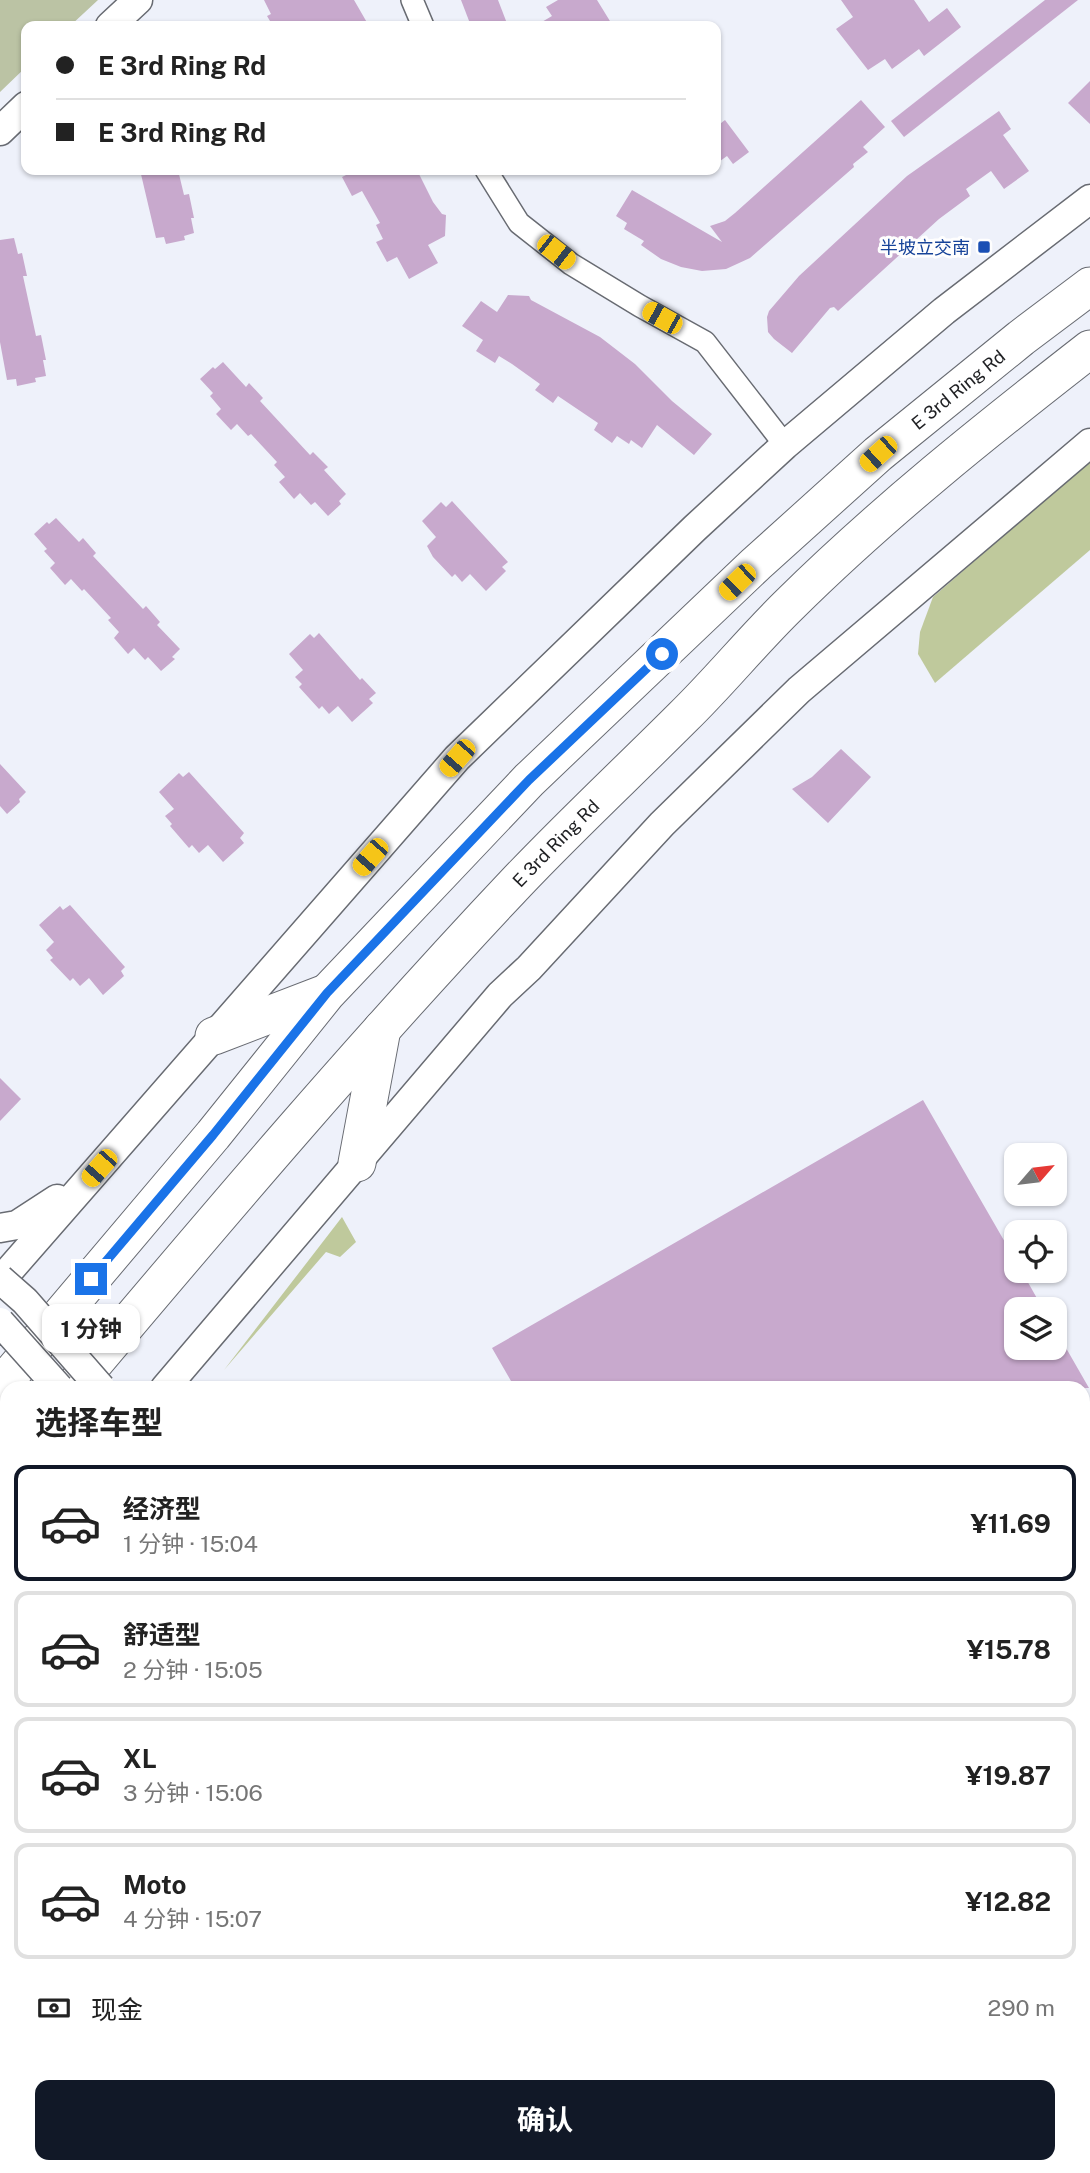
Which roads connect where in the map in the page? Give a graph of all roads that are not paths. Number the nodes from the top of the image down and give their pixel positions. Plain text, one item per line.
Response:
1 (138, 0) edge
2 (412, 0) edge
3 (115, 21) edge
4 (421, 21) edge
5 (21, 111) edge
6 (0, 131) edge
7 (489, 175) edge
8 (1090, 199) edge
9 (1090, 286) edge
10 (1090, 349) edge
11 (1090, 443) edge
12 (785, 445) junction
13 (327, 993) junction
14 (382, 1028) junction
15 (214, 1036) junction
16 (358, 1163) junction
17 (99, 1168) junction
18 (0, 1228) edge
19 (0, 1280) edge
20 (0, 1322) edge
21 (184, 1375) edge
22 (5, 1381) edge
23 (53, 1381) edge
24 (79, 1381) edge
25 (95, 1381) edge

1 - 3 main road
2 - 4 street
5 - 6 main road
7 - 12 street
8 - 12 main road
9 - 13 highway, E 3rd Ring Rd
10 - 14 highway, E 3rd Ring Rd
11 - 16 main road
12 - 15 main road
13 - 15 highway
13 - 22 highway, E 3rd Ring Rd
14 - 16 highway
14 - 24 highway, E 3rd Ring Rd
15 - 17 main road
16 - 21 main road
17 - 18 main road
17 - 19 main road
19 - 25 main road, bridge
20 - 23 main road, bridge

